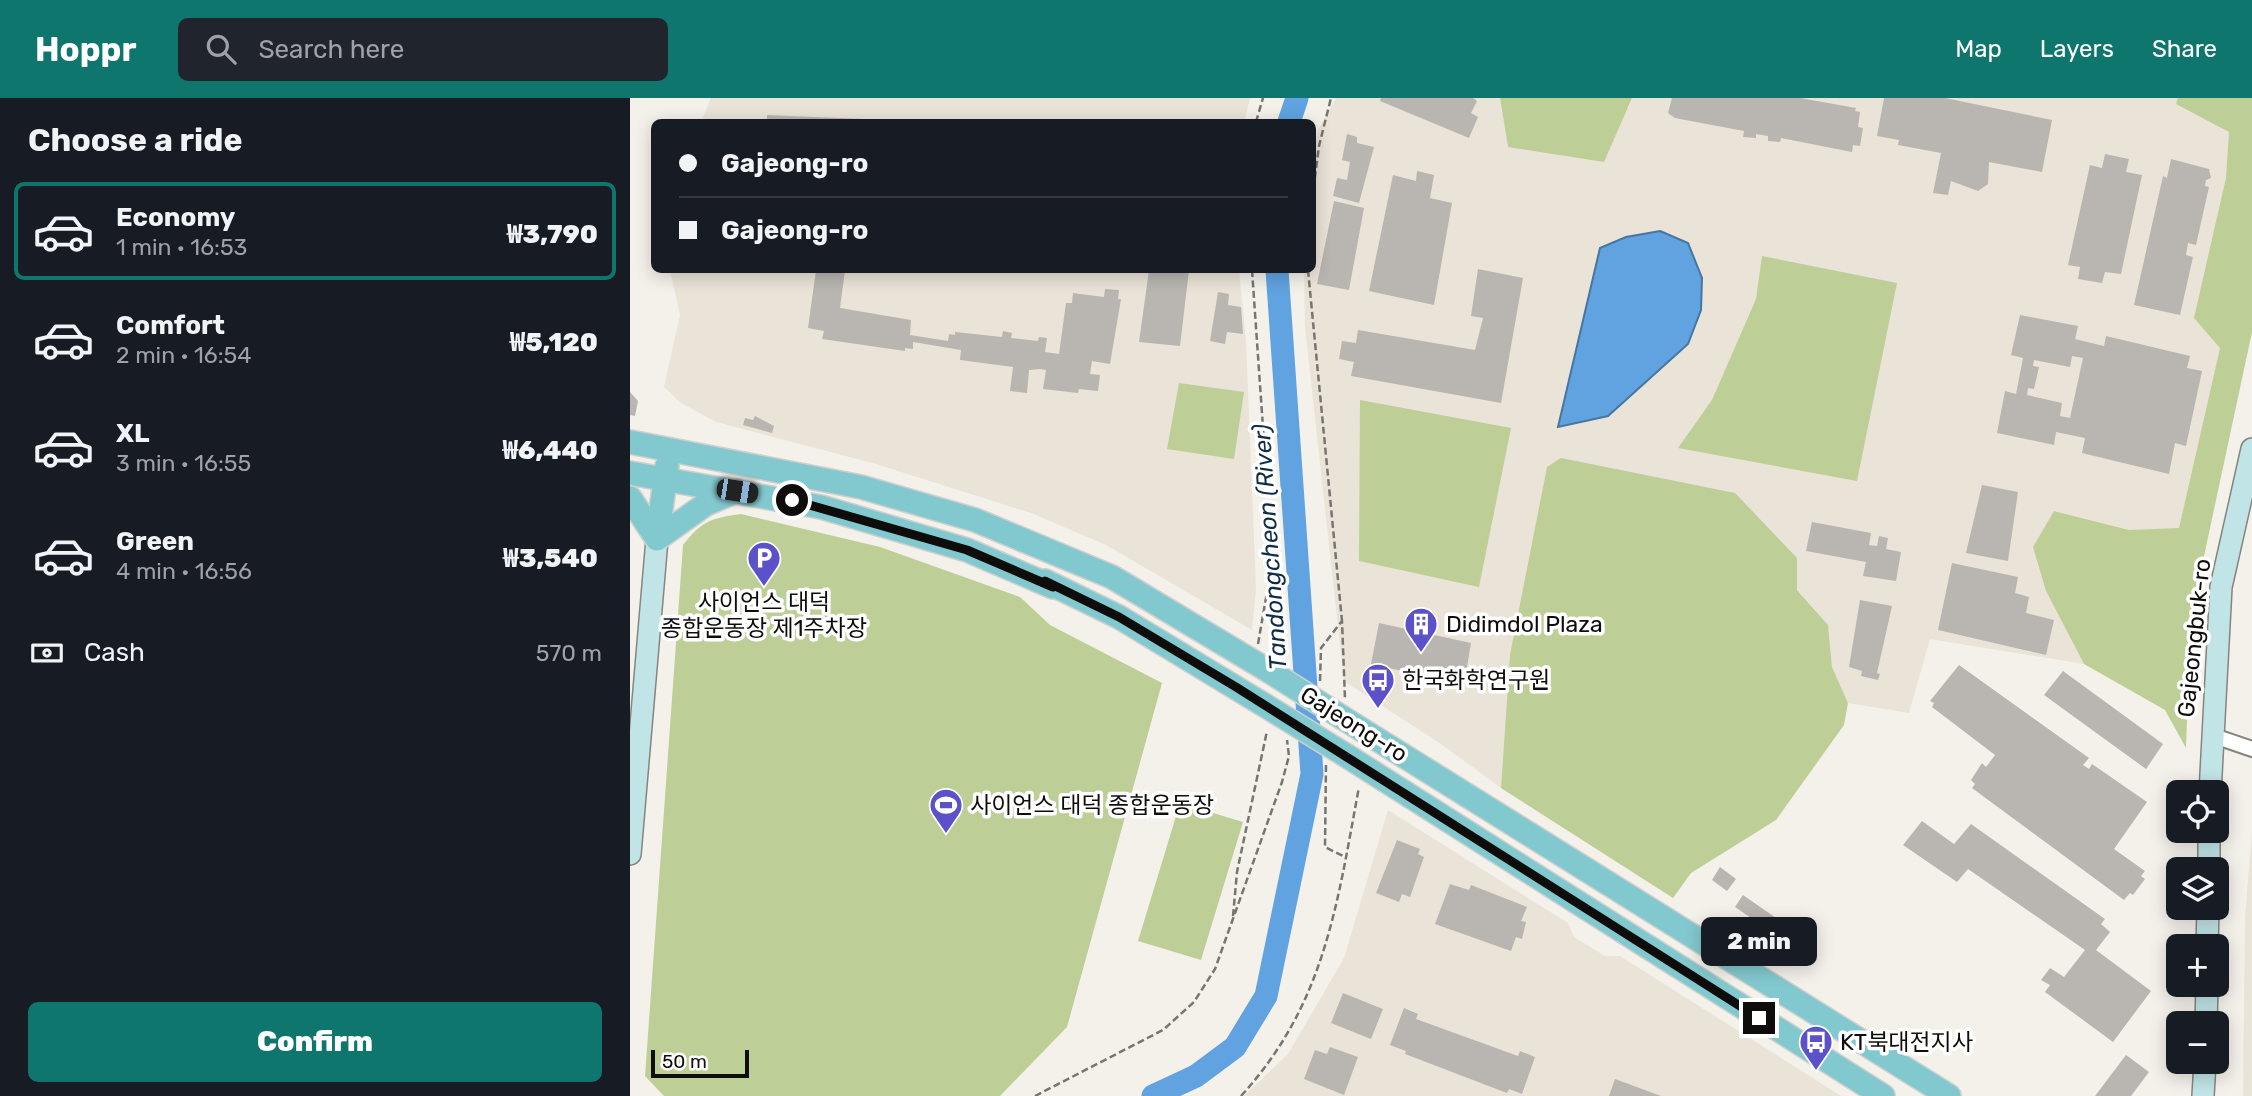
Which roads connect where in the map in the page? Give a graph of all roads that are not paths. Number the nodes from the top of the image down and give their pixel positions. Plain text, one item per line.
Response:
1 (630, 442) edge
2 (670, 449) junction
3 (2252, 449) edge
4 (630, 473) edge
5 (665, 479) junction
6 (737, 491) junction
7 (630, 498) edge
8 (657, 539) junction
9 (2211, 735) junction
10 (2252, 749) edge
11 (2210, 780) edge
12 (630, 854) edge
13 (2204, 1074) edge
14 (1883, 1096) edge
15 (1949, 1096) edge
16 (2203, 1096) edge

1 - 2 main road, Gajeong-ro
2 - 5 main road
2 - 15 main road, Gajeong-ro, bridge
3 - 9 main road, Gajeongbuk-ro
4 - 5 main road, Gajeong-ro
5 - 6 main road, Gajeong-ro
5 - 8 main road
6 - 8 main road
6 - 14 main road, Gajeong-ro, bridge
7 - 8 main road
8 - 12 main road
9 - 10 street
9 - 11 main road, Gajeongbuk-ro
13 - 16 main road

